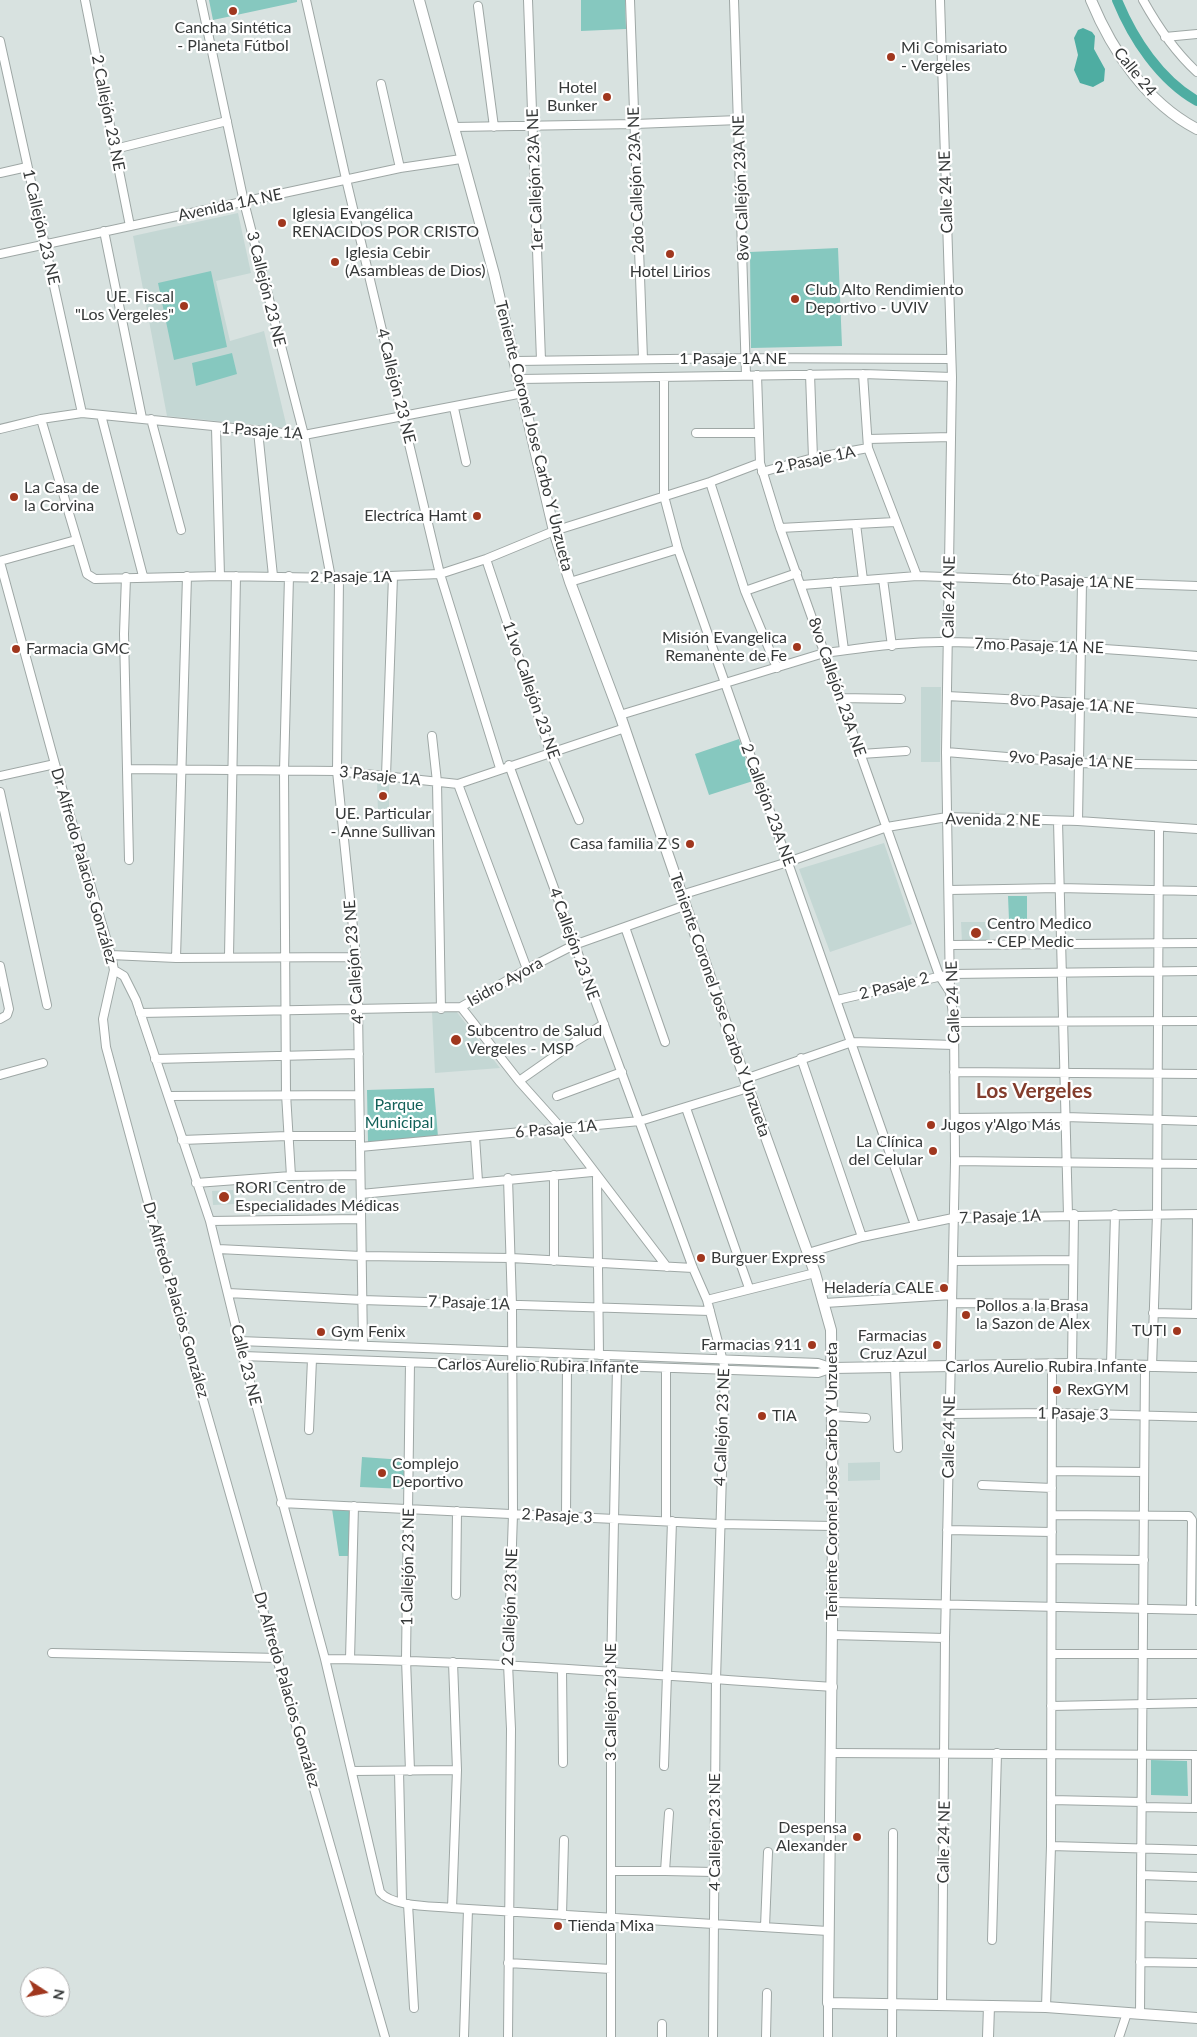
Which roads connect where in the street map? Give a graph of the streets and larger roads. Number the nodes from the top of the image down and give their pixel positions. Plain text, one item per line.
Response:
1 (85, 0) edge
2 (201, 0) edge
3 (306, 0) edge
4 (418, 0) edge
5 (528, 0) edge
6 (630, 0) edge
7 (734, 0) edge
8 (940, 0) edge
9 (1091, 0) edge
10 (1143, 0) edge
11 (478, 6) dead end
12 (1197, 34) edge
13 (1165, 36) junction
14 (0, 41) edge
15 (1197, 72) edge
16 (9, 77) junction
17 (0, 79) edge
18 (381, 84) dead end
19 (739, 120) junction
20 (227, 121) junction
21 (635, 124) junction
22 (454, 127) junction
23 (494, 127) junction
24 (533, 127) junction
25 (1197, 129) edge
26 (115, 149) junction
27 (461, 159) junction
28 (27, 168) junction
29 (400, 168) junction
30 (0, 173) edge
31 (346, 179) junction
32 (244, 202) junction
33 (130, 226) junction
34 (104, 231) junction
35 (45, 243) junction
36 (0, 254) edge
37 (745, 358) junction
38 (642, 359) junction
39 (541, 360) junction
40 (951, 360) junction
41 (516, 361) junction
42 (810, 374) junction
43 (863, 374) junction
44 (756, 375) junction
45 (746, 376) junction
46 (664, 377) junction
47 (952, 377) junction
48 (520, 379) junction
49 (523, 393) junction
50 (454, 408) junction
51 (82, 413) junction
52 (101, 415) junction
53 (403, 416) junction
54 (142, 418) junction
55 (41, 419) junction
56 (151, 420) junction
57 (216, 428) junction
58 (0, 429) edge
59 (258, 431) junction
60 (696, 433) dead end
61 (758, 433) junction
62 (304, 435) junction
63 (951, 437) junction
64 (868, 439) junction
65 (868, 448) junction
66 (813, 458) junction
67 (466, 462) dead end
68 (760, 463) junction
69 (762, 472) junction
70 (710, 482) junction
71 (664, 496) junction
72 (896, 522) junction
73 (856, 524) junction
74 (780, 528) junction
75 (181, 530) dead end
76 (554, 531) junction
77 (76, 540) junction
78 (678, 549) junction
79 (486, 559) junction
80 (0, 561) edge
81 (797, 573) junction
82 (440, 574) junction
83 (143, 576) junction
84 (187, 576) junction
85 (220, 576) junction
86 (236, 576) junction
87 (273, 576) junction
88 (289, 576) junction
89 (393, 576) junction
90 (916, 576) junction
91 (950, 576) junction
92 (126, 577) junction
93 (335, 578) junction
94 (883, 578) junction
95 (863, 580) junction
96 (570, 582) junction
97 (836, 582) junction
98 (1082, 582) junction
99 (802, 585) junction
100 (1197, 586) edge
101 (744, 591) junction
102 (948, 642) junction
103 (892, 646) junction
104 (1083, 646) junction
105 (844, 650) junction
106 (824, 653) junction
107 (1197, 656) edge
108 (777, 668) junction
109 (723, 683) junction
110 (947, 696) junction
111 (840, 698) junction
112 (901, 699) dead end
113 (1081, 703) junction
114 (1197, 713) edge
115 (620, 715) junction
116 (624, 728) junction
117 (432, 736) dead end
118 (550, 751) junction
119 (906, 751) dead end
120 (946, 752) junction
121 (861, 754) junction
122 (1080, 763) junction
123 (54, 764) junction
124 (1197, 765) edge
125 (509, 766) junction
126 (500, 768) junction
127 (127, 769) junction
128 (180, 769) junction
129 (232, 769) junction
130 (284, 771) junction
131 (337, 771) junction
132 (0, 776) edge
133 (386, 776) junction
134 (437, 782) junction
135 (458, 784) junction
136 (0, 792) edge
137 (947, 817) junction
138 (579, 820) dead end
139 (1058, 821) junction
140 (1078, 822) junction
141 (887, 827) junction
142 (1159, 827) junction
143 (1197, 829) edge
144 (129, 860) dead end
145 (788, 862) junction
146 (1059, 888) junction
147 (949, 890) junction
148 (1158, 890) junction
149 (1197, 891) edge
150 (681, 895) junction
151 (684, 906) junction
152 (625, 927) junction
153 (1158, 943) junction
154 (1060, 944) junction
155 (1197, 944) edge
156 (574, 945) junction
157 (951, 945) junction
158 (111, 955) junction
159 (229, 956) junction
160 (286, 956) junction
161 (356, 957) junction
162 (176, 958) junction
163 (0, 966) edge
164 (526, 969) junction
165 (114, 970) junction
166 (1158, 971) junction
167 (1197, 971) edge
168 (1061, 973) junction
169 (951, 974) junction
170 (939, 975) junction
171 (950, 992) junction
172 (837, 1000) junction
173 (48, 1005) dead end
174 (461, 1007) junction
175 (441, 1009) junction
176 (287, 1010) junction
177 (358, 1010) junction
178 (140, 1014) junction
179 (0, 1019) edge
180 (1062, 1020) junction
181 (1158, 1020) junction
182 (1197, 1021) edge
183 (954, 1022) junction
184 (604, 1024) junction
185 (665, 1042) dead end
186 (852, 1042) junction
187 (954, 1045) junction
188 (359, 1054) junction
189 (286, 1055) junction
190 (801, 1058) junction
191 (155, 1059) junction
192 (43, 1063) dead end
193 (622, 1072) junction
194 (954, 1072) junction
195 (1064, 1072) junction
196 (1158, 1073) junction
197 (1197, 1074) edge
198 (0, 1075) edge
199 (519, 1081) junction
200 (746, 1083) junction
201 (286, 1094) junction
202 (359, 1095) junction
203 (168, 1096) junction
204 (558, 1096) dead end
205 (686, 1108) junction
206 (1065, 1117) junction
207 (955, 1118) junction
208 (1158, 1119) junction
209 (1197, 1120) edge
210 (640, 1121) junction
211 (562, 1129) junction
212 (287, 1136) junction
213 (360, 1136) junction
214 (475, 1137) junction
215 (182, 1140) junction
216 (360, 1147) junction
217 (955, 1161) junction
218 (1066, 1162) junction
219 (1157, 1163) junction
220 (1197, 1164) edge
221 (592, 1172) junction
222 (360, 1175) junction
223 (554, 1175) junction
224 (291, 1176) junction
225 (508, 1178) junction
226 (598, 1178) junction
227 (478, 1181) junction
228 (196, 1183) junction
229 (361, 1194) junction
230 (1071, 1214) junction
231 (1114, 1214) junction
232 (1157, 1214) junction
233 (1197, 1215) edge
234 (953, 1218) junction
235 (361, 1220) junction
236 (210, 1221) junction
237 (915, 1225) junction
238 (862, 1237) junction
239 (218, 1249) junction
240 (808, 1253) junction
241 (362, 1256) junction
242 (511, 1258) junction
243 (1073, 1260) junction
244 (554, 1261) junction
245 (953, 1261) junction
246 (597, 1264) junction
247 (667, 1267) junction
248 (692, 1268) junction
249 (815, 1273) junction
250 (750, 1288) junction
251 (228, 1293) junction
252 (952, 1299) junction
253 (362, 1300) junction
254 (707, 1300) junction
255 (825, 1304) junction
256 (1072, 1304) junction
257 (512, 1305) junction
258 (599, 1307) junction
259 (710, 1310) junction
260 (1154, 1313) junction
261 (1196, 1314) edge
262 (239, 1341) junction
263 (363, 1346) junction
264 (511, 1352) junction
265 (599, 1355) junction
266 (243, 1356) junction
267 (312, 1359) junction
268 (724, 1360) junction
269 (410, 1363) junction
270 (1072, 1364) junction
271 (1052, 1365) junction
272 (1111, 1365) junction
273 (512, 1366) junction
274 (567, 1366) junction
275 (617, 1366) junction
276 (950, 1366) junction
277 (1148, 1367) junction
278 (1197, 1367) edge
279 (666, 1368) junction
280 (833, 1368) junction
281 (896, 1368) junction
282 (724, 1369) junction
283 (1052, 1413) junction
284 (949, 1414) junction
285 (833, 1416) junction
286 (1145, 1416) junction
287 (1197, 1417) edge
288 (866, 1418) dead end
289 (309, 1430) dead end
290 (898, 1448) dead end
291 (1052, 1471) junction
292 (1144, 1472) junction
293 (982, 1485) dead end
294 (1052, 1488) junction
295 (281, 1503) junction
296 (354, 1506) junction
297 (409, 1508) junction
298 (457, 1511) junction
299 (513, 1514) junction
300 (1052, 1515) junction
301 (1144, 1515) junction
302 (566, 1516) junction
303 (614, 1518) junction
304 (669, 1521) junction
305 (719, 1524) junction
306 (833, 1526) junction
307 (947, 1530) junction
308 (1052, 1532) junction
309 (1052, 1559) junction
310 (1144, 1560) junction
311 (456, 1595) dead end
312 (832, 1602) junction
313 (946, 1605) junction
314 (1052, 1608) junction
315 (1143, 1609) junction
316 (1194, 1610) edge
317 (833, 1635) junction
318 (945, 1638) junction
319 (52, 1653) dead end
320 (1052, 1654) junction
321 (1143, 1654) junction
322 (1197, 1654) edge
323 (278, 1658) junction
324 (325, 1659) junction
325 (350, 1659) junction
326 (406, 1660) junction
327 (453, 1662) junction
328 (508, 1664) junction
329 (562, 1669) junction
330 (611, 1673) junction
331 (666, 1677) junction
332 (716, 1680) junction
333 (832, 1687) junction
334 (1197, 1703) edge
335 (1142, 1704) junction
336 (1051, 1706) junction
337 (831, 1753) junction
338 (946, 1753) junction
339 (997, 1754) junction
340 (1052, 1754) junction
341 (1142, 1755) junction
342 (1197, 1755) edge
343 (562, 1763) dead end
344 (664, 1766) dead end
345 (457, 1770) junction
346 (352, 1771) junction
347 (399, 1771) junction
348 (410, 1771) junction
349 (1051, 1800) junction
350 (1142, 1804) junction
351 (1196, 1808) edge
352 (669, 1813) dead end
353 (893, 1833) dead end
354 (564, 1840) dead end
355 (1051, 1846) junction
356 (1141, 1848) junction
357 (1197, 1850) edge
358 (768, 1852) dead end
359 (612, 1871) junction
360 (665, 1871) junction
361 (714, 1872) junction
362 (1141, 1875) junction
363 (1197, 1877) edge
364 (405, 1903) junction
365 (452, 1908) junction
366 (468, 1909) junction
367 (510, 1912) junction
368 (562, 1915) junction
369 (1141, 1917) junction
370 (611, 1918) junction
371 (1197, 1919) edge
372 (714, 1924) junction
373 (765, 1927) junction
374 (828, 1931) junction
375 (992, 1940) dead end
376 (1140, 1962) junction
377 (1197, 1963) edge
378 (508, 1964) junction
379 (611, 1969) junction
380 (767, 1992) dead end
381 (828, 2003) junction
382 (892, 2004) junction
383 (942, 2004) junction
384 (989, 2006) junction
385 (1046, 2007) junction
386 (414, 2008) dead end
387 (1127, 2013) junction
388 (1140, 2014) junction
389 (1197, 2018) edge
390 (662, 2024) dead end
391 (385, 2037) edge
392 (464, 2037) edge
393 (508, 2037) edge
394 (611, 2037) edge
395 (662, 2037) edge
396 (713, 2037) edge
397 (766, 2037) edge
398 (828, 2037) edge
399 (892, 2037) edge
400 (988, 2037) edge
401 (1119, 2037) edge

1 - 26 street, 2 Callejón 23 NE
2 - 20 street, 3 Callejón 23 NE
3 - 31 street, 4 Callejón 23 NE
4 - 22 street, Teniente Coronel Jose Carbo Y Unzueta
5 - 24 street, 1er Callejón 23A NE
6 - 21 street, 2do Callejón 23A NE
7 - 19 street, 8vo Callejón 23A NE
8 - 40 street, Calle 24 NE
9 - 25 street, Calle 24
10 - 13 street
11 - 23 street
12 - 13 street
13 - 15 street
14 - 16 street, 1 Callejón 23 NE
16 - 17 street
16 - 28 street, 1 Callejón 23 NE
18 - 29 street
19 - 21 street
19 - 37 street, 8vo Callejón 23A NE
20 - 26 street
20 - 32 street, 3 Callejón 23 NE
21 - 24 street
21 - 38 street, 2do Callejón 23A NE
22 - 23 street
22 - 27 street, Teniente Coronel Jose Carbo Y Unzueta
23 - 24 street
24 - 39 street, 1er Callejón 23A NE
26 - 33 street, 2 Callejón 23 NE
27 - 29 street, Avenida 1A NE
27 - 41 street, Teniente Coronel Jose Carbo Y Unzueta
28 - 30 street
28 - 35 street, 1 Callejón 23 NE
29 - 31 street, Avenida 1A NE
31 - 32 street, Avenida 1A NE
31 - 53 street, 4 Callejón 23 NE
32 - 33 street, Avenida 1A NE
32 - 62 street, 3 Callejón 23 NE
33 - 34 street, Avenida 1A NE
34 - 35 street, Avenida 1A NE
34 - 54 street
35 - 36 street, Avenida 1A NE
35 - 51 street, 1 Callejón 23 NE
37 - 38 street, 1 Pasaje 1A NE
37 - 40 street, 1 Pasaje 1A NE
37 - 45 street, 8vo Callejón 23A NE
38 - 39 street, 1 Pasaje 1A NE
39 - 41 street, 1 Pasaje 1A NE
40 - 47 street, Calle 24 NE
41 - 48 street, Teniente Coronel Jose Carbo Y Unzueta
42 - 43 street, 1 Pasaje 1A NE
42 - 44 street, 1 Pasaje 1A NE
42 - 66 street
43 - 47 street, 1 Pasaje 1A NE
43 - 64 street
44 - 45 street, 1 Pasaje 1A NE
44 - 61 street, 8vo Callejón 23A NE
45 - 46 street, 1 Pasaje 1A NE
46 - 48 street, 1 Pasaje 1A NE
46 - 71 street, 2 Callejón 23A NE
47 - 63 street, Calle 24 NE
48 - 49 street, Teniente Coronel Jose Carbo Y Unzueta
49 - 50 street, 1 Pasaje 1A
49 - 76 street, Teniente Coronel Jose Carbo Y Unzueta
50 - 53 street, 1 Pasaje 1A
50 - 67 street
51 - 52 street, 1 Pasaje 1A
51 - 55 street, 1 Pasaje 1A
52 - 54 street, 1 Pasaje 1A
52 - 83 street
53 - 62 street, 1 Pasaje 1A
53 - 82 street, 4 Callejón 23 NE
54 - 56 street, 1 Pasaje 1A
55 - 58 street, 1 Pasaje 1A
55 - 77 street, 2 Pasaje 1A
56 - 57 street, 1 Pasaje 1A
56 - 75 street
57 - 59 street, 1 Pasaje 1A
57 - 85 street
59 - 62 street, 1 Pasaje 1A
59 - 87 street
60 - 61 street
61 - 68 street, 8vo Callejón 23A NE
62 - 93 street, 3 Callejón 23 NE
63 - 64 street, 2 Pasaje 1A
63 - 91 street, Calle 24 NE
64 - 65 street
65 - 66 street, 2 Pasaje 1A
65 - 72 street
66 - 69 street, 2 Pasaje 1A
68 - 69 street, 8vo Callejón 23A NE
68 - 70 street, 2 Pasaje 1A
69 - 74 street, 8vo Callejón 23A NE
70 - 71 street, 2 Pasaje 1A
70 - 101 street
71 - 76 street, 2 Pasaje 1A
71 - 78 street, 2 Callejón 23A NE
72 - 73 street
72 - 90 street
73 - 74 street
73 - 95 street
74 - 81 street, 8vo Callejón 23A NE
76 - 79 street, 2 Pasaje 1A
76 - 96 street, Teniente Coronel Jose Carbo Y Unzueta
77 - 80 street
77 - 92 street, 2 Pasaje 1A
78 - 96 street
78 - 109 street, 2 Callejón 23A NE
79 - 82 street, 2 Pasaje 1A
79 - 118 street, 11vo Callejón 23 NE
80 - 123 street, Dr Alfredo Palacios González
81 - 99 street, 8vo Callejón 23A NE
81 - 101 street
82 - 89 street, 2 Pasaje 1A
82 - 126 street, 4 Callejón 23 NE
83 - 84 street, 2 Pasaje 1A
83 - 92 street, 2 Pasaje 1A
84 - 85 street, 2 Pasaje 1A
84 - 128 street
85 - 86 street, 2 Pasaje 1A
86 - 87 street, 2 Pasaje 1A
86 - 129 street
87 - 88 street, 2 Pasaje 1A
88 - 93 street, 2 Pasaje 1A
88 - 130 street
89 - 93 street, 2 Pasaje 1A
89 - 133 street
90 - 91 street, 6to Pasaje 1A NE
90 - 94 street, 6to Pasaje 1A NE
91 - 98 street, 6to Pasaje 1A NE
91 - 102 street, Calle 24 NE
92 - 127 street
93 - 131 street, 4° Callejón 23 NE
94 - 95 street, 6to Pasaje 1A NE
94 - 103 street
95 - 97 street, 6to Pasaje 1A NE
96 - 115 street, Teniente Coronel Jose Carbo Y Unzueta
97 - 99 street, 6to Pasaje 1A NE
97 - 105 street
98 - 100 street, 6to Pasaje 1A NE
98 - 104 street
99 - 106 street, 8vo Callejón 23A NE
101 - 108 street
102 - 103 street, 7mo Pasaje 1A NE
102 - 104 street, 7mo Pasaje 1A NE
102 - 110 street, Calle 24 NE
103 - 105 street, 7mo Pasaje 1A NE
104 - 107 street, 7mo Pasaje 1A NE
104 - 113 street
105 - 106 street, 7mo Pasaje 1A NE
106 - 108 street, 7mo Pasaje 1A NE
106 - 111 street, 8vo Callejón 23A NE
108 - 109 street, 7mo Pasaje 1A NE
109 - 115 street, 7mo Pasaje 1A NE
109 - 145 street, 2 Callejón 23A NE
110 - 113 street, 8vo Pasaje 1A NE
110 - 120 street, Calle 24 NE
111 - 112 street
111 - 121 street, 8vo Callejón 23A NE
113 - 114 street, 8vo Pasaje 1A NE
113 - 122 street
115 - 116 street, Teniente Coronel Jose Carbo Y Unzueta
116 - 118 street, 3 Pasaje 1A
116 - 150 street, Teniente Coronel Jose Carbo Y Unzueta
117 - 134 street
118 - 125 street, 3 Pasaje 1A
118 - 138 street, 11vo Callejón 23 NE
119 - 121 street
120 - 122 street, 9vo Pasaje 1A NE
120 - 137 street, Calle 24 NE
121 - 141 street, 8vo Callejón 23A NE
122 - 124 street, 9vo Pasaje 1A NE
122 - 140 street
123 - 132 street
123 - 158 street, Dr Alfredo Palacios González
125 - 126 street, 3 Pasaje 1A
125 - 156 street, 4 Callejón 23 NE
126 - 135 street, 3 Pasaje 1A
127 - 128 street, 3 Pasaje 1A
127 - 144 street
128 - 129 street, 3 Pasaje 1A
128 - 162 street
129 - 130 street, 3 Pasaje 1A
129 - 159 street
130 - 131 street, 3 Pasaje 1A
130 - 160 street
131 - 133 street, 3 Pasaje 1A
131 - 161 street, 4° Callejón 23 NE
133 - 134 street, 3 Pasaje 1A
134 - 135 street, 3 Pasaje 1A
134 - 175 street
135 - 164 street
136 - 173 street
137 - 139 street, Avenida 2 NE
137 - 141 street, Avenida 2 NE
137 - 147 street, Calle 24 NE
139 - 140 street, Avenida 2 NE
139 - 146 street
140 - 142 street, Avenida 2 NE
141 - 145 street, Avenida 2 NE
141 - 170 street, 8vo Callejón 23A NE
142 - 143 street, Avenida 2 NE
142 - 148 street
145 - 150 street, Avenida 2 NE
145 - 172 street, 2 Callejón 23A NE
146 - 147 street
146 - 148 street
146 - 154 street
147 - 157 street, Calle 24 NE
148 - 149 street
148 - 153 street
150 - 151 street, Teniente Coronel Jose Carbo Y Unzueta
151 - 152 street, Isidro Ayora
151 - 200 street, Teniente Coronel Jose Carbo Y Unzueta
152 - 156 street, Isidro Ayora
152 - 185 street
153 - 154 street
153 - 155 street
153 - 166 street
154 - 157 street
154 - 168 street
156 - 164 street, Isidro Ayora
156 - 184 street, 4 Callejón 23 NE
157 - 169 street, Calle 24 NE
158 - 162 street
158 - 165 street, Dr Alfredo Palacios González
159 - 160 street
159 - 162 street
160 - 161 street
160 - 176 street
161 - 177 street, 4° Callejón 23 NE
163 - 179 street
164 - 174 street, Isidro Ayora
165 - 178 street, Calle 23 NE
165 - 323 street, Dr Alfredo Palacios González
166 - 167 street, 2 Pasaje 2
166 - 168 street, 2 Pasaje 2
166 - 181 street
168 - 169 street, 2 Pasaje 2
168 - 180 street
169 - 170 street, 2 Pasaje 2
169 - 171 street, Calle 24 NE
170 - 171 street, 8vo Callejón 23A NE
170 - 172 street, 2 Pasaje 2
171 - 183 street, Calle 24 NE
172 - 186 street, 2 Callejón 23A NE
174 - 175 street, Isidro Ayora
174 - 199 street
175 - 177 street, Isidro Ayora
176 - 177 street, Isidro Ayora
176 - 178 street, Isidro Ayora
176 - 189 street
177 - 188 street, 4° Callejón 23 NE
178 - 191 street, Calle 23 NE
180 - 181 street
180 - 183 street
180 - 195 street
181 - 182 street
181 - 196 street
183 - 187 street, Calle 24 NE
184 - 193 street, 4 Callejón 23 NE
184 - 199 street
186 - 187 street, 6 Pasaje 1A
186 - 190 street, 6 Pasaje 1A
186 - 237 street, 2 Callejón 23A NE
187 - 194 street, Calle 24 NE
188 - 189 street
188 - 202 street, 4° Callejón 23 NE
189 - 191 street
189 - 201 street
190 - 200 street, 6 Pasaje 1A
190 - 238 street
191 - 203 street, Calle 23 NE
192 - 198 street
193 - 204 street
193 - 210 street, 4 Callejón 23 NE
194 - 195 street
194 - 207 street, Calle 24 NE
195 - 196 street
195 - 206 street
196 - 197 street
196 - 208 street
199 - 211 street
200 - 205 street, 6 Pasaje 1A
200 - 240 street, Teniente Coronel Jose Carbo Y Unzueta
201 - 202 street
201 - 203 street
201 - 212 street
202 - 213 street, 4° Callejón 23 NE
203 - 215 street, Calle 23 NE
205 - 210 street, 6 Pasaje 1A
205 - 250 street
206 - 207 street
206 - 208 street
206 - 218 street
207 - 217 street, Calle 24 NE
208 - 209 street
208 - 219 street
210 - 211 street, 6 Pasaje 1A
210 - 248 street, 4 Callejón 23 NE
211 - 214 street, 6 Pasaje 1A
211 - 221 street
212 - 213 street
212 - 215 street
212 - 224 street
213 - 216 street, 4° Callejón 23 NE
214 - 216 street, 6 Pasaje 1A
214 - 227 street
215 - 228 street, Calle 23 NE
216 - 222 street, 4° Callejón 23 NE
217 - 218 street
217 - 234 street, Calle 24 NE
218 - 219 street
218 - 230 street
219 - 220 street
219 - 232 street
221 - 223 street
221 - 226 street
222 - 224 street
222 - 229 street, 4° Callejón 23 NE
223 - 225 street
223 - 244 street
224 - 228 street
225 - 227 street
225 - 242 street, 2 Callejón 23 NE
226 - 246 street
226 - 247 street
227 - 229 street
228 - 236 street, Calle 23 NE
229 - 235 street, 4° Callejón 23 NE
230 - 231 street, 7 Pasaje 1A
230 - 234 street, 7 Pasaje 1A
230 - 243 street
231 - 232 street, 7 Pasaje 1A
231 - 272 street
232 - 233 street, 7 Pasaje 1A
232 - 260 street
233 - 261 street
234 - 237 street, 7 Pasaje 1A
234 - 245 street, Calle 24 NE
235 - 236 street
235 - 241 street, 4° Callejón 23 NE
236 - 239 street, Calle 23 NE
237 - 238 street, 7 Pasaje 1A
238 - 240 street, 7 Pasaje 1A
239 - 241 street
239 - 251 street, Calle 23 NE
240 - 249 street, Teniente Coronel Jose Carbo Y Unzueta
241 - 242 street
241 - 253 street, 4° Callejón 23 NE
242 - 244 street
242 - 257 street, 2 Callejón 23 NE
243 - 245 street
243 - 256 street
244 - 246 street
245 - 252 street, Calle 24 NE
246 - 247 street
246 - 258 street
247 - 248 street
248 - 254 street, 4 Callejón 23 NE
249 - 250 street
249 - 255 street, Teniente Coronel Jose Carbo Y Unzueta
250 - 254 street
251 - 253 street, 7 Pasaje 1A
251 - 262 street, Calle 23 NE
252 - 255 street
252 - 256 street
252 - 276 street, Calle 24 NE
253 - 257 street, 7 Pasaje 1A
253 - 263 street, 4° Callejón 23 NE
254 - 259 street, 4 Callejón 23 NE
255 - 280 street, Teniente Coronel Jose Carbo Y Unzueta
256 - 270 street
257 - 258 street, 7 Pasaje 1A
257 - 264 street, 2 Callejón 23 NE
258 - 259 street, 7 Pasaje 1A
258 - 265 street
259 - 268 street, 4 Callejón 23 NE
260 - 261 street
260 - 277 street
262 - 263 street, Carlos Aurelio Rubira Infante
262 - 266 street, Calle 23 NE
263 - 264 street, Carlos Aurelio Rubira Infante
264 - 265 street, Carlos Aurelio Rubira Infante
264 - 273 street, 2 Callejón 23 NE
265 - 268 street, Carlos Aurelio Rubira Infante
266 - 267 street, Carlos Aurelio Rubira Infante
266 - 295 street, Calle 23 NE
267 - 269 street, Carlos Aurelio Rubira Infante
267 - 289 street
268 - 280 street, Carlos Aurelio Rubira Infante
268 - 282 street, 4 Callejón 23 NE
269 - 273 street, Carlos Aurelio Rubira Infante
269 - 297 street, 1 Callejón 23 NE
270 - 271 street, Carlos Aurelio Rubira Infante
270 - 272 street, Carlos Aurelio Rubira Infante
271 - 276 street, Carlos Aurelio Rubira Infante
271 - 283 street
272 - 277 street, Carlos Aurelio Rubira Infante
273 - 274 street, Carlos Aurelio Rubira Infante
273 - 299 street, 2 Callejón 23 NE
274 - 275 street, Carlos Aurelio Rubira Infante
274 - 302 street
275 - 279 street, Carlos Aurelio Rubira Infante
275 - 303 street, 3 Callejón 23 NE
276 - 281 street, Carlos Aurelio Rubira Infante
276 - 284 street, Calle 24 NE
277 - 278 street, Carlos Aurelio Rubira Infante
277 - 286 street
279 - 282 street, Carlos Aurelio Rubira Infante
279 - 304 street
280 - 281 street, Carlos Aurelio Rubira Infante
280 - 282 street, Carlos Aurelio Rubira Infante
280 - 285 street, Teniente Coronel Jose Carbo Y Unzueta
281 - 290 street
282 - 305 street, 4 Callejón 23 NE
283 - 284 street, 1 Pasaje 3
283 - 286 street, 1 Pasaje 3
283 - 291 street
284 - 307 street, Calle 24 NE
285 - 288 street
285 - 306 street, Teniente Coronel Jose Carbo Y Unzueta
286 - 287 street, 1 Pasaje 3
286 - 292 street
291 - 292 street
291 - 294 street
292 - 301 street
293 - 294 street
294 - 300 street
295 - 296 street, 2 Pasaje 3
295 - 324 street, Calle 23 NE
296 - 297 street, 2 Pasaje 3
296 - 325 street
297 - 298 street, 2 Pasaje 3
297 - 326 street, 1 Callejón 23 NE
298 - 299 street, 2 Pasaje 3
298 - 311 street
299 - 302 street, 2 Pasaje 3
299 - 328 street, 2 Callejón 23 NE
300 - 301 street
300 - 308 street
301 - 310 street
301 - 316 street
302 - 303 street, 2 Pasaje 3
303 - 304 street, 2 Pasaje 3
303 - 330 street, 3 Callejón 23 NE
304 - 305 street, 2 Pasaje 3
304 - 331 street
305 - 306 street, 2 Pasaje 3
305 - 332 street, 4 Callejón 23 NE
306 - 312 street, Teniente Coronel Jose Carbo Y Unzueta
307 - 308 street
307 - 313 street, Calle 24 NE
308 - 309 street
309 - 310 street
309 - 314 street
310 - 315 street
312 - 313 street
312 - 317 street, Teniente Coronel Jose Carbo Y Unzueta
313 - 314 street
313 - 318 street, Calle 24 NE
314 - 315 street
314 - 320 street
315 - 316 street
315 - 321 street
317 - 318 street
317 - 333 street, Teniente Coronel Jose Carbo Y Unzueta
318 - 338 street, Calle 24 NE
319 - 323 street
320 - 321 street
320 - 336 street
321 - 322 street
321 - 335 street
323 - 391 street, Dr Alfredo Palacios González
324 - 325 street
324 - 346 street, Calle 23 NE
325 - 326 street
326 - 327 street
326 - 348 street, 1 Callejón 23 NE
327 - 328 street
327 - 345 street
328 - 329 street
328 - 367 street, 2 Callejón 23 NE
329 - 330 street
329 - 343 street
330 - 331 street
330 - 359 street, 3 Callejón 23 NE
331 - 332 street
331 - 344 street
332 - 333 street
332 - 361 street, 4 Callejón 23 NE
333 - 337 street, Teniente Coronel Jose Carbo Y Unzueta
334 - 335 street
335 - 336 street
335 - 341 street
336 - 340 street
337 - 338 street
337 - 374 street, Teniente Coronel Jose Carbo Y Unzueta
338 - 339 street
338 - 383 street, Calle 24 NE
339 - 340 street
339 - 375 street
340 - 341 street
340 - 349 street
341 - 342 street
341 - 350 street
342 - 351 street
345 - 348 street
345 - 365 street
346 - 347 street
346 - 364 street, Calle 23 NE
347 - 348 street
347 - 364 street
349 - 350 street
349 - 355 street
350 - 351 street
350 - 356 street
352 - 360 street
353 - 382 street
354 - 368 street
355 - 356 street
355 - 385 street
356 - 357 street
356 - 362 street
358 - 373 street
359 - 360 street
359 - 370 street, 3 Callejón 23 NE
360 - 361 street
361 - 372 street, 4 Callejón 23 NE
362 - 363 street
362 - 369 street
364 - 365 street
364 - 386 street
365 - 366 street
366 - 367 street
366 - 392 street
367 - 368 street
367 - 378 street, 2 Callejón 23 NE
368 - 370 street
369 - 371 street
369 - 376 street
370 - 372 street
370 - 379 street, 3 Callejón 23 NE
372 - 373 street
372 - 396 street, 4 Callejón 23 NE
373 - 374 street
374 - 381 street, Teniente Coronel Jose Carbo Y Unzueta
376 - 377 street
376 - 388 street
378 - 379 street
378 - 393 street, 2 Callejón 23 NE
379 - 394 street, 3 Callejón 23 NE
380 - 397 street
381 - 382 street
381 - 398 street, Teniente Coronel Jose Carbo Y Unzueta
382 - 383 street
382 - 399 street
383 - 384 street
384 - 385 street
384 - 400 street
385 - 387 street
387 - 388 street
387 - 401 street
388 - 389 street
390 - 395 street

